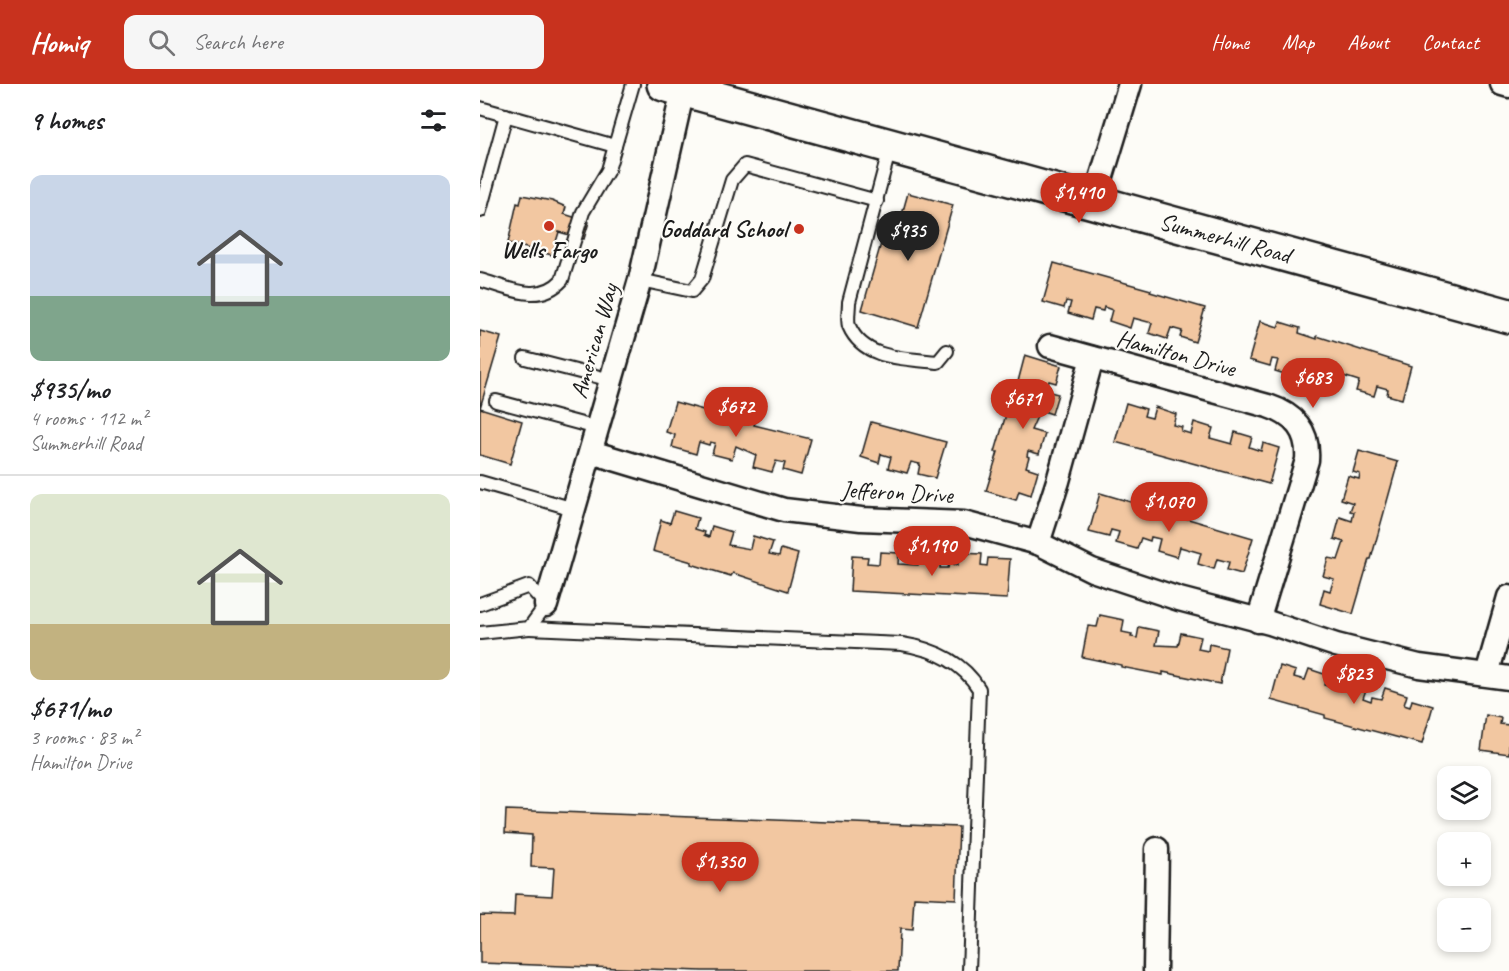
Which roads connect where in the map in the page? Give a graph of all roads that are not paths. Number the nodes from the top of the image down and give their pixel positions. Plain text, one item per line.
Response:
1 (633, 84) edge
2 (1130, 84) edge
3 (1502, 84) edge
4 (1509, 86) edge
5 (673, 87) edge
6 (480, 108) edge
7 (506, 115) junction
8 (615, 146) junction
9 (891, 147) junction
10 (877, 201) junction
11 (1094, 202) junction
12 (480, 212) edge
13 (480, 280) edge
14 (640, 280) junction
15 (1509, 316) edge
16 (1050, 346) dead end
17 (947, 351) dead end
18 (1092, 357) junction
19 (525, 358) dead end
20 (611, 380) junction
21 (496, 400) dead end
22 (597, 428) junction
23 (591, 452) junction
24 (480, 482) edge
25 (574, 509) junction
26 (1038, 543) junction
27 (1509, 597) edge
28 (480, 604) edge
29 (546, 605) junction
30 (1258, 621) junction
31 (529, 628) junction
32 (480, 633) edge
33 (1498, 676) edge
34 (1157, 849) dead end
35 (969, 971) edge
36 (1155, 971) edge

1 - 8 lane
2 - 11 street
3 - 4 street
5 - 9 main road, Summerhill Road
5 - 14 street, American Way
6 - 7 lane
7 - 8 lane
7 - 12 lane
8 - 13 lane
9 - 10 lane
9 - 11 main road, Summerhill Road
10 - 14 lane
10 - 17 lane
11 - 15 main road, Summerhill Road
14 - 20 street, American Way
16 - 18 street
18 - 26 street, Hamilton Drive
18 - 30 street, Hamilton Drive
19 - 20 lane
20 - 22 street, American Way
21 - 22 lane
22 - 23 street, American Way
23 - 25 street, American Way
23 - 26 street, Jefferon Drive
24 - 25 lane
25 - 29 street, American Way
26 - 30 street, Jefferon Drive
27 - 33 street
28 - 29 lane
29 - 31 lane
30 - 33 street, Jefferon Drive
31 - 32 lane
31 - 35 lane
34 - 36 street

